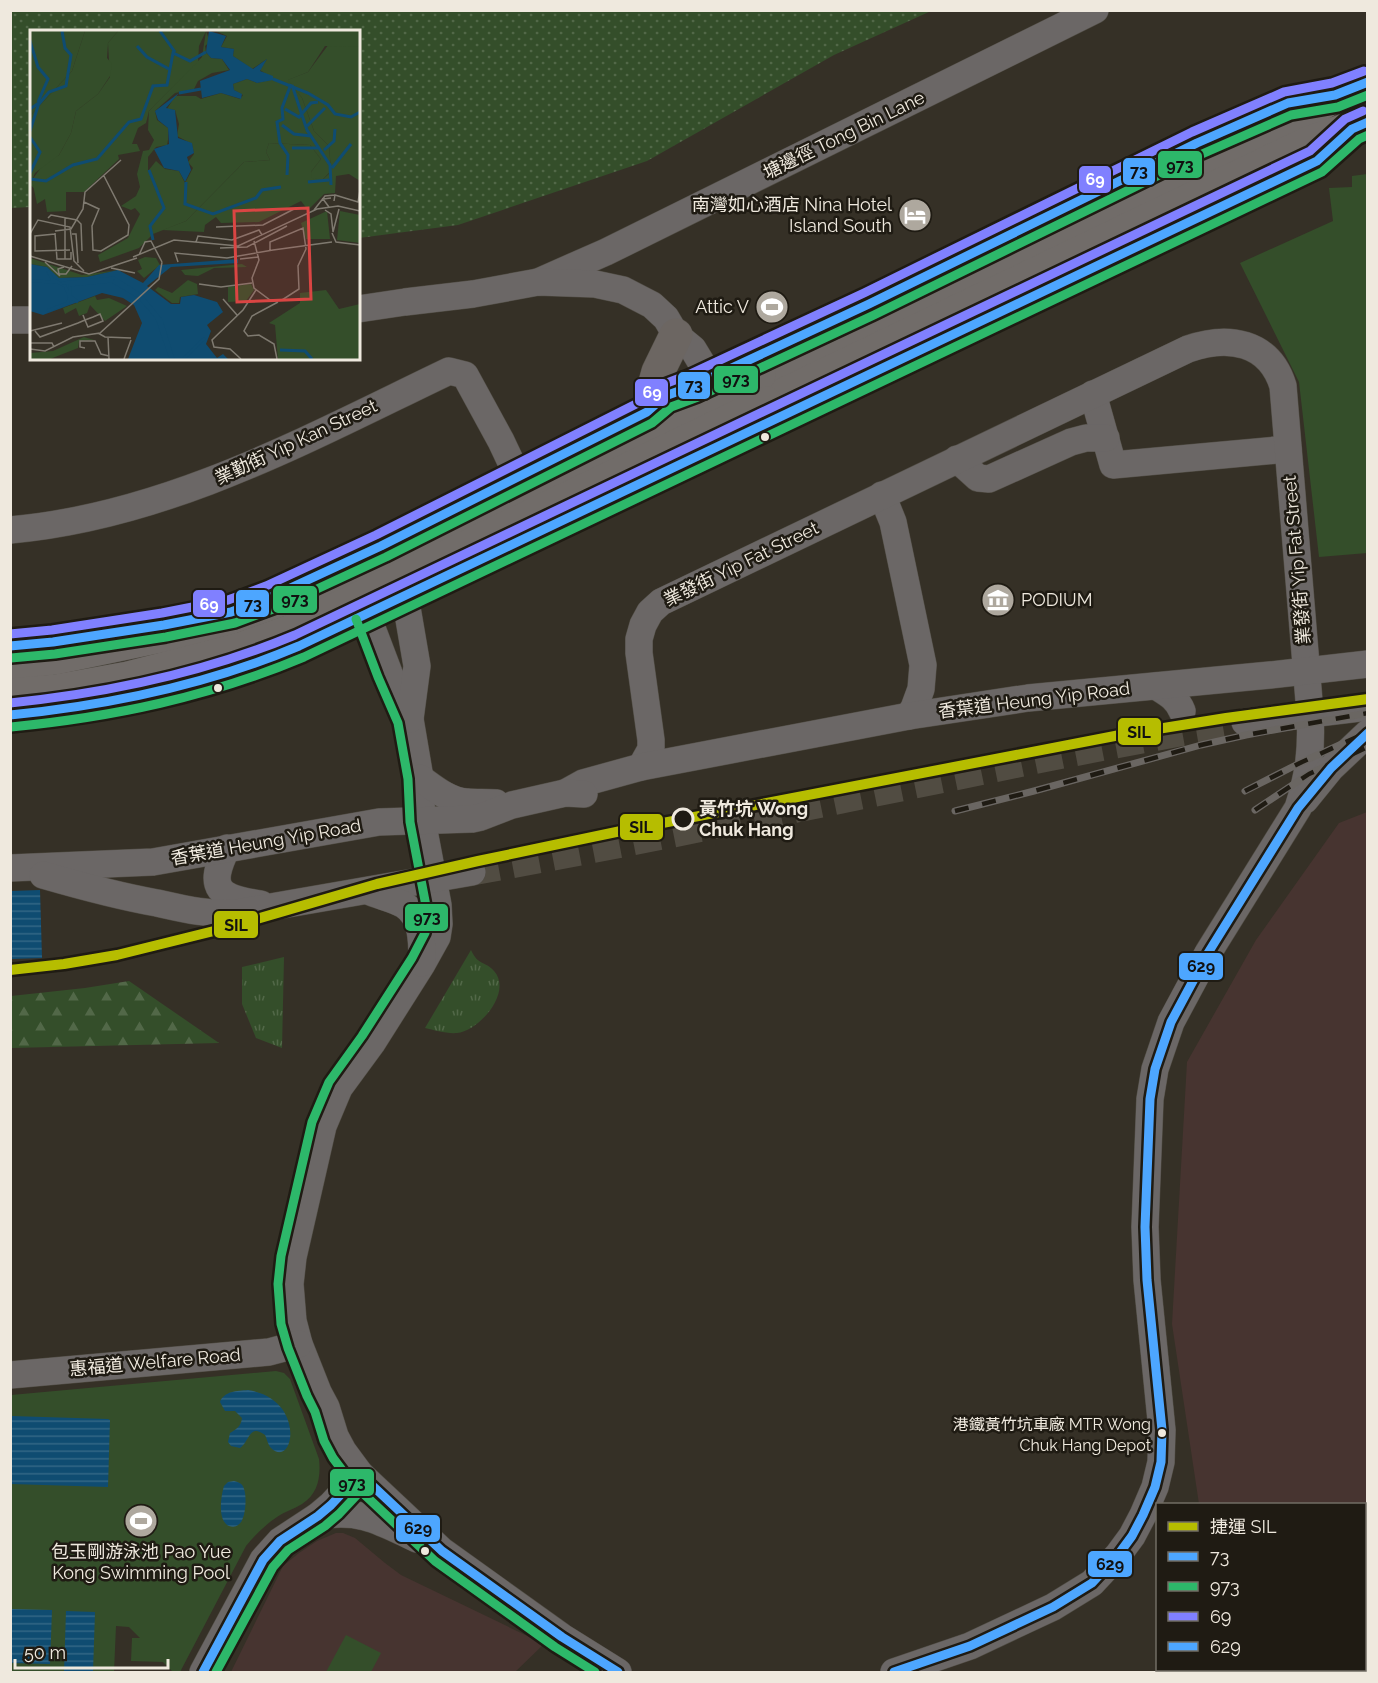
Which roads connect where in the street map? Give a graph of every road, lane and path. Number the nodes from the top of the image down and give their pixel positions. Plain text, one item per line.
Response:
1 (1095, 10) edge
2 (1368, 82) edge
3 (1335, 96) junction
4 (1360, 125) edge
5 (1085, 235) junction
6 (538, 282) junction
7 (360, 309) edge
8 (10, 320) edge
9 (30, 320) edge
10 (676, 335) junction
11 (702, 382) junction
12 (1093, 394) junction
13 (647, 412) junction
14 (1106, 438) junction
15 (729, 442) junction
16 (1288, 449) junction
17 (957, 459) junction
18 (674, 466) junction
19 (518, 477) junction
20 (882, 495) junction
21 (10, 531) edge
22 (361, 555) junction
23 (405, 596) junction
24 (367, 615) junction
25 (10, 646) edge
26 (10, 663) edge
27 (1368, 664) edge
28 (1306, 671) junction
29 (1156, 686) junction
30 (10, 695) edge
31 (1368, 706) edge
32 (1182, 711) dead end
33 (1310, 713) junction
34 (10, 715) edge
35 (909, 716) junction
36 (410, 719) junction
37 (1245, 722) tunnel mouth
38 (1368, 733) edge
39 (703, 756) junction
40 (641, 767) junction
41 (420, 778) junction
42 (565, 793) junction
43 (512, 805) junction
44 (1298, 808) junction
45 (422, 820) junction
46 (227, 848) junction
47 (153, 862) junction
48 (14, 868) edge
49 (472, 872) tunnel mouth
50 (433, 879) junction
51 (367, 891) junction
52 (158, 904) junction
53 (274, 906) junction
54 (422, 964) junction
55 (299, 1344) junction
56 (10, 1375) edge
57 (360, 1474) junction
58 (318, 1516) junction
59 (442, 1551) junction
60 (203, 1672) edge
61 (618, 1672) edge
62 (894, 1672) edge

1 - 6 street, 塘邊徑 Tong Bin Lane
2 - 3 highway
3 - 5 highway
3 - 11 main road
4 - 5 highway
4 - 15 main road
5 - 26 highway, bridge
5 - 30 highway, bridge
6 - 7 street
6 - 10 street
8 - 9 street
10 - 11 street
10 - 13 main road
11 - 13 main road
11 - 15 main road
12 - 14 street, 業發街 Yip Fat Street
12 - 16 street, 業發街 Yip Fat Street
12 - 17 street, 業發街 Yip Fat Street
13 - 18 main road
13 - 19 main road
14 - 16 street, 業發街 Yip Fat Street
14 - 17 street
15 - 18 main road
16 - 28 street, 業發街 Yip Fat Street
17 - 20 street, 業發街 Yip Fat Street
18 - 23 main road
19 - 21 street, 業勤街 Yip Kan Street
19 - 22 main road
20 - 35 street
20 - 40 street, 業發街 Yip Fat Street
22 - 24 street
22 - 25 main road
23 - 24 main road
23 - 36 street
24 - 34 main road
24 - 36 street
27 - 28 street, 香葉道 Heung Yip Road
28 - 29 street, 香葉道 Heung Yip Road
28 - 33 street, 業發街 Yip Fat Street
29 - 32 street
29 - 35 street, 香葉道 Heung Yip Road
31 - 33 street
33 - 37 street
33 - 44 street, 業發街 Yip Fat Street
35 - 39 street, 香葉道 Heung Yip Road
36 - 41 street
38 - 44 street
39 - 40 street, 香葉道 Heung Yip Road
39 - 42 street, 香葉道 Heung Yip Road
40 - 42 street, 香葉道 Heung Yip Road
41 - 43 street, 香葉道 Heung Yip Road
41 - 45 street
42 - 43 street, 香葉道 Heung Yip Road
43 - 45 street, 香葉道 Heung Yip Road
44 - 62 street
45 - 46 street, 香葉道 Heung Yip Road
45 - 50 street
46 - 47 street, 香葉道 Heung Yip Road
46 - 53 street
47 - 48 street, 香葉道 Heung Yip Road
47 - 52 street
48 - 52 street, 香葉道 Heung Yip Road
49 - 50 street, 香葉道 Heung Yip Road
50 - 51 street, 香葉道 Heung Yip Road
50 - 54 street
51 - 53 street, 香葉道 Heung Yip Road
51 - 54 street
52 - 53 street, 香葉道 Heung Yip Road
54 - 55 street
55 - 56 street, 惠福道 Welfare Road
55 - 57 street
57 - 58 street
57 - 59 street
58 - 59 street
58 - 60 street
59 - 61 street

